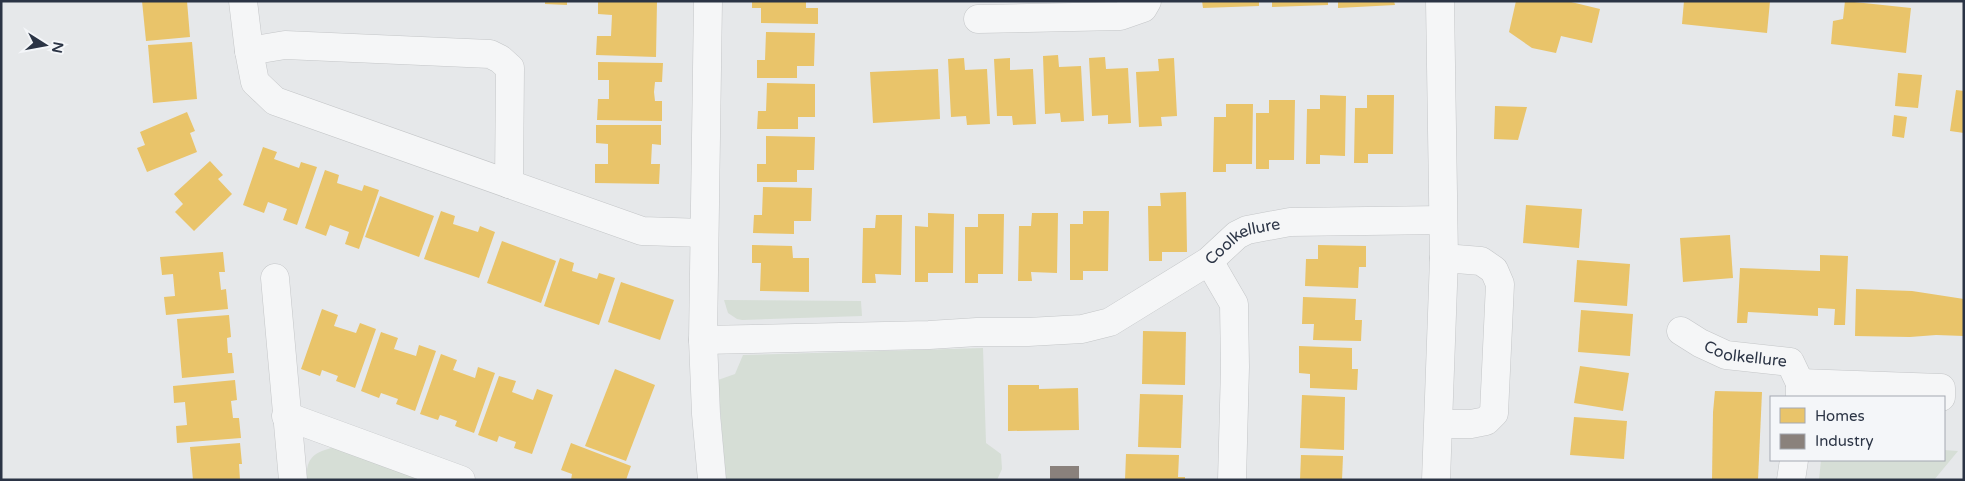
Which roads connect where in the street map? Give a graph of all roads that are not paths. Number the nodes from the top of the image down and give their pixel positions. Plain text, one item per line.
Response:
1 (243, 1) edge
2 (708, 1) edge
3 (1147, 1) edge
4 (1440, 1) edge
5 (1034, 10) edge
6 (978, 19) dead end
7 (249, 50) junction
8 (509, 184) junction
9 (1443, 220) junction
10 (704, 233) junction
11 (1444, 258) junction
12 (1209, 261) junction
13 (275, 278) dead end
14 (1682, 331) dead end
15 (704, 340) junction
16 (1800, 390) edge
17 (1941, 396) edge
18 (286, 416) junction
19 (1439, 424) junction
20 (1794, 461) edge
21 (292, 480) edge
22 (461, 480) edge
23 (712, 480) edge
24 (1232, 480) edge
25 (1436, 480) edge
26 (1791, 480) edge

1 - 7 street
2 - 10 street
3 - 5 street
4 - 9 street
5 - 6 street
7 - 8 street
7 - 8 street
8 - 10 street
9 - 11 street
9 - 12 street, Coolkellure
10 - 15 street
11 - 19 street
11 - 19 street
12 - 15 street
12 - 24 street, Coolkellure
13 - 18 street
14 - 16 street, Coolkellure
15 - 23 street
16 - 17 street, Coolkellure
18 - 21 street
18 - 22 street
19 - 25 street
20 - 26 street

